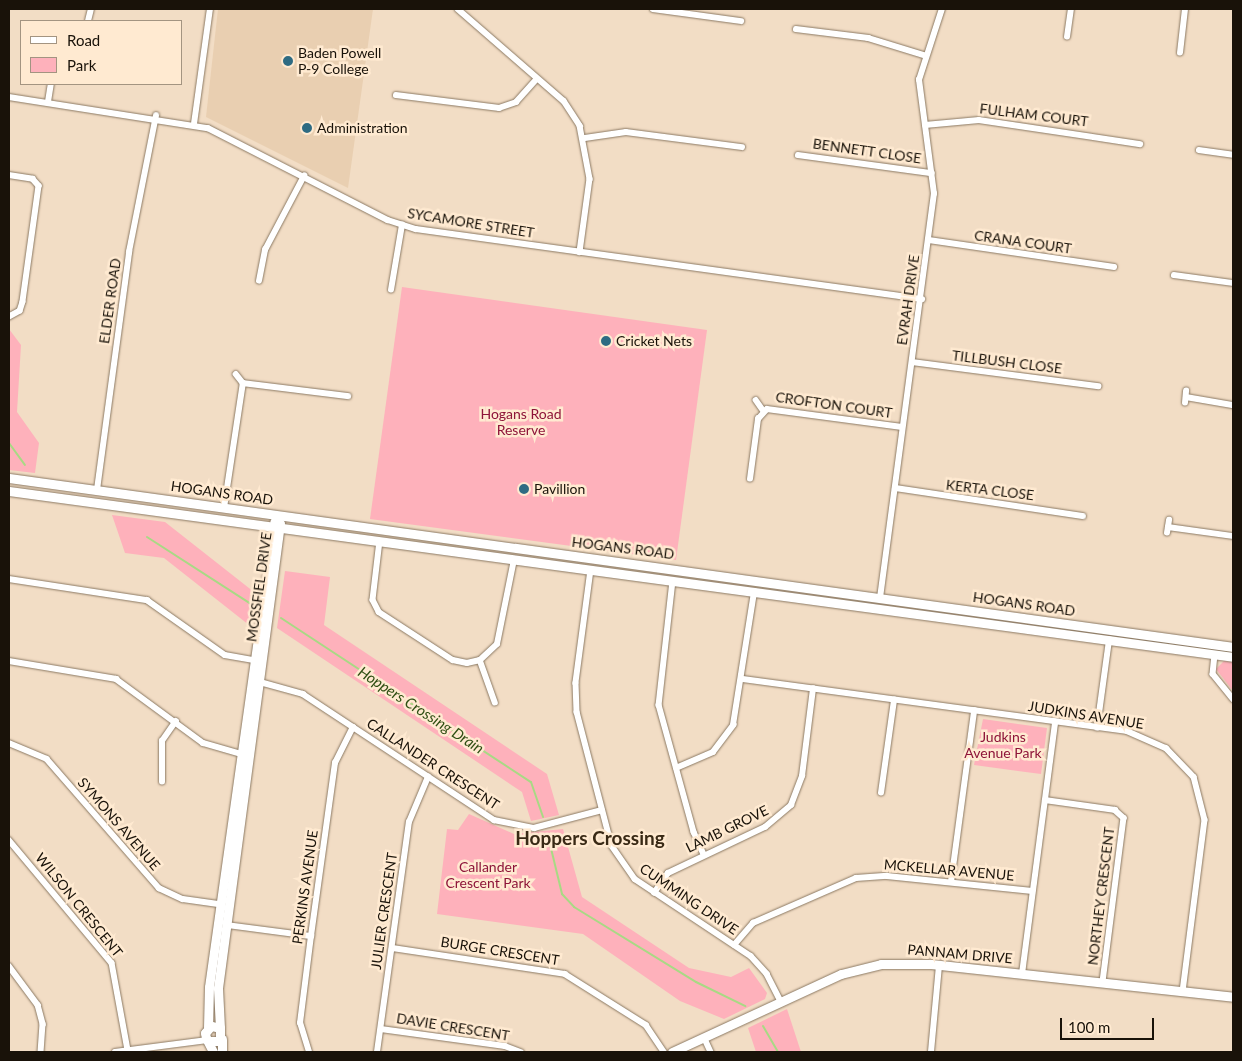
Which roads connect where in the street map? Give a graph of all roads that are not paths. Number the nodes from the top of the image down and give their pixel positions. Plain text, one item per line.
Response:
1 (210, 9) edge
2 (458, 9) edge
3 (653, 9) edge
4 (942, 9) edge
5 (1071, 9) edge
6 (1185, 9) edge
7 (741, 21) dead end
8 (796, 28) dead end
9 (1067, 37) dead end
10 (1180, 53) dead end
11 (924, 55) junction
12 (537, 79) junction
13 (51, 85) edge
14 (396, 95) dead end
15 (9, 97) edge
16 (48, 102) junction
17 (156, 116) junction
18 (194, 124) junction
19 (925, 125) junction
20 (585, 138) junction
21 (1140, 144) dead end
22 (742, 147) dead end
23 (1200, 150) dead end
24 (798, 155) dead end
25 (1233, 155) edge
26 (932, 172) junction
27 (9, 175) edge
28 (304, 176) junction
29 (402, 225) junction
30 (929, 240) junction
31 (580, 252) junction
32 (1114, 267) dead end
33 (1174, 275) dead end
34 (259, 282) dead end
35 (1233, 283) edge
36 (391, 290) dead end
37 (922, 299) junction
38 (9, 317) edge
39 (912, 362) junction
40 (236, 374) dead end
41 (243, 383) junction
42 (1098, 386) dead end
43 (348, 396) dead end
44 (1185, 397) dead end
45 (756, 400) dead end
46 (1233, 405) edge
47 (763, 410) junction
48 (902, 426) junction
49 (9, 478) edge
50 (750, 479) dead end
51 (894, 488) junction
52 (9, 490) edge
53 (97, 490) junction
54 (95, 502) junction
55 (224, 508) junction
56 (278, 515) junction
57 (1082, 516) dead end
58 (1169, 520) dead end
59 (276, 527) junction
60 (1233, 536) edge
61 (380, 541) junction
62 (594, 559) junction
63 (514, 560) junction
64 (651, 565) junction
65 (591, 570) junction
66 (654, 578) junction
67 (9, 579) edge
68 (673, 581) junction
69 (754, 592) junction
70 (880, 598) junction
71 (878, 609) junction
72 (1109, 640) junction
73 (1233, 646) edge
74 (1215, 655) junction
75 (1233, 657) edge
76 (480, 660) junction
77 (9, 661) edge
78 (258, 661) junction
79 (743, 679) junction
80 (256, 681) junction
81 (813, 689) junction
82 (1233, 699) edge
83 (894, 700) junction
84 (495, 702) dead end
85 (974, 711) junction
86 (176, 722) junction
87 (1055, 722) junction
88 (353, 728) junction
89 (1098, 728) junction
90 (9, 743) edge
91 (245, 754) junction
92 (676, 768) junction
93 (428, 777) junction
94 (162, 782) dead end
95 (881, 793) dead end
96 (1045, 800) junction
97 (1128, 809) dead end
98 (602, 810) junction
99 (1122, 814) junction
100 (9, 840) edge
101 (704, 854) junction
102 (951, 882) junction
103 (1032, 891) junction
104 (654, 893) junction
105 (225, 905) junction
106 (223, 924) junction
107 (311, 936) junction
108 (734, 944) junction
109 (392, 948) junction
110 (939, 965) junction
111 (9, 966) edge
112 (1022, 974) junction
113 (1103, 983) junction
114 (1183, 992) junction
115 (1233, 997) edge
116 (781, 1002) junction
117 (220, 1028) junction
118 (207, 1029) junction
119 (380, 1029) junction
120 (704, 1037) junction
121 (222, 1039) junction
122 (208, 1041) junction
123 (181, 1042) junction
124 (128, 1050) junction
125 (41, 1052) edge
126 (115, 1052) edge
127 (213, 1052) edge
128 (222, 1052) edge
129 (309, 1052) edge
130 (377, 1052) edge
131 (521, 1052) edge
132 (664, 1052) edge
133 (672, 1052) edge
134 (711, 1052) edge
135 (931, 1052) edge

1 - 18 street
2 - 12 street
3 - 7 street
4 - 11 street, EVRAH DRIVE
5 - 9 street
6 - 10 street
8 - 11 street
11 - 19 street, EVRAH DRIVE
12 - 14 street
12 - 20 street
13 - 16 street
15 - 16 street, SYCAMORE STREET
16 - 17 street, SYCAMORE STREET
17 - 18 street, SYCAMORE STREET
17 - 53 street, ELDER ROAD
18 - 28 street, SYCAMORE STREET
19 - 21 street, FULHAM COURT
19 - 26 street, EVRAH DRIVE
20 - 22 street
20 - 31 street
23 - 25 street
24 - 26 street, BENNETT CLOSE
26 - 30 street, EVRAH DRIVE
27 - 38 street
28 - 29 street, SYCAMORE STREET
28 - 34 street
29 - 31 street, SYCAMORE STREET
29 - 36 street
30 - 32 street, CRANA COURT
30 - 37 street, EVRAH DRIVE
31 - 37 street, SYCAMORE STREET
33 - 35 street
37 - 39 street, EVRAH DRIVE
39 - 42 street, TILLBUSH CLOSE
39 - 48 street, EVRAH DRIVE
40 - 41 street
41 - 43 street
41 - 55 street
44 - 46 street
45 - 47 street, CROFTON COURT
47 - 48 street, CROFTON COURT
47 - 50 street, CROFTON COURT
48 - 51 street, EVRAH DRIVE
49 - 53 street, HOGANS ROAD
51 - 57 street, KERTA CLOSE
51 - 70 street, EVRAH DRIVE
52 - 54 street, HOGANS ROAD
53 - 54 street
53 - 55 street, HOGANS ROAD
54 - 59 street, HOGANS ROAD
55 - 56 street, HOGANS ROAD
56 - 59 street, MOSSFIEL DRIVE
56 - 62 street, HOGANS ROAD
58 - 60 street
59 - 61 street, HOGANS ROAD
59 - 78 street, MOSSFIEL DRIVE
61 - 63 street, HOGANS ROAD
61 - 76 street
62 - 64 street, HOGANS ROAD
62 - 65 street
63 - 65 street, HOGANS ROAD
63 - 76 street
64 - 66 street
64 - 70 street, HOGANS ROAD
65 - 66 street, HOGANS ROAD
65 - 98 street, CUMMING DRIVE
66 - 68 street, HOGANS ROAD
67 - 78 street
68 - 69 street, HOGANS ROAD
68 - 92 street
69 - 71 street, HOGANS ROAD
69 - 79 street
70 - 71 street
70 - 73 street, HOGANS ROAD
71 - 72 street, HOGANS ROAD
72 - 74 street, HOGANS ROAD
72 - 89 street
74 - 75 street, HOGANS ROAD
74 - 82 street
76 - 84 street
77 - 86 street
78 - 80 street, MOSSFIEL DRIVE
79 - 81 street, JUDKINS AVENUE
79 - 92 street
80 - 88 street, CALLANDER CRESCENT
80 - 91 street, MOSSFIEL DRIVE
81 - 83 street, JUDKINS AVENUE
81 - 101 street, LAMB GROVE
83 - 85 street, JUDKINS AVENUE
83 - 95 street
85 - 87 street, JUDKINS AVENUE
85 - 102 street
86 - 91 street
86 - 94 street
87 - 89 street, JUDKINS AVENUE
87 - 96 street
88 - 93 street, CALLANDER CRESCENT
88 - 107 street, PERKINS AVENUE
89 - 114 street, JUDKINS AVENUE
90 - 105 street, SYMONS AVENUE
91 - 105 street, MOSSFIEL DRIVE
92 - 101 street
93 - 98 street, CALLANDER CRESCENT
93 - 109 street, JULIER CRESCENT
96 - 99 street, NORTHEY CRESCENT
96 - 103 street
97 - 99 street, NORTHEY CRESCENT
98 - 104 street, CUMMING DRIVE
99 - 113 street, NORTHEY CRESCENT
100 - 124 street, WILSON CRESCENT
101 - 104 street, LAMB GROVE
102 - 103 street, MCKELLAR AVENUE
102 - 108 street, MCKELLAR AVENUE
103 - 112 street
104 - 108 street, CUMMING DRIVE
105 - 106 street, MOSSFIEL DRIVE
106 - 107 street
106 - 117 street, MOSSFIEL DRIVE
106 - 118 street, MOSSFIEL DRIVE
107 - 129 street, PERKINS AVENUE
108 - 116 street, CUMMING DRIVE
109 - 119 street, JULIER CRESCENT
109 - 132 street, BURGE CRESCENT
110 - 112 street, PANNAM DRIVE
110 - 116 street, PANNAM DRIVE
110 - 135 street
111 - 125 street
112 - 113 street, PANNAM DRIVE
113 - 114 street, PANNAM DRIVE
114 - 115 street, PANNAM DRIVE
116 - 120 street, PANNAM DRIVE
117 - 118 street
117 - 121 street, MOSSFIEL DRIVE
118 - 122 street, MOSSFIEL DRIVE
118 - 123 street
119 - 130 street, JULIER CRESCENT
119 - 131 street, DAVIE CRESCENT
120 - 133 street, PANNAM DRIVE
120 - 134 street
121 - 122 street
121 - 128 street
122 - 123 street
122 - 127 street
123 - 124 street
124 - 126 street

